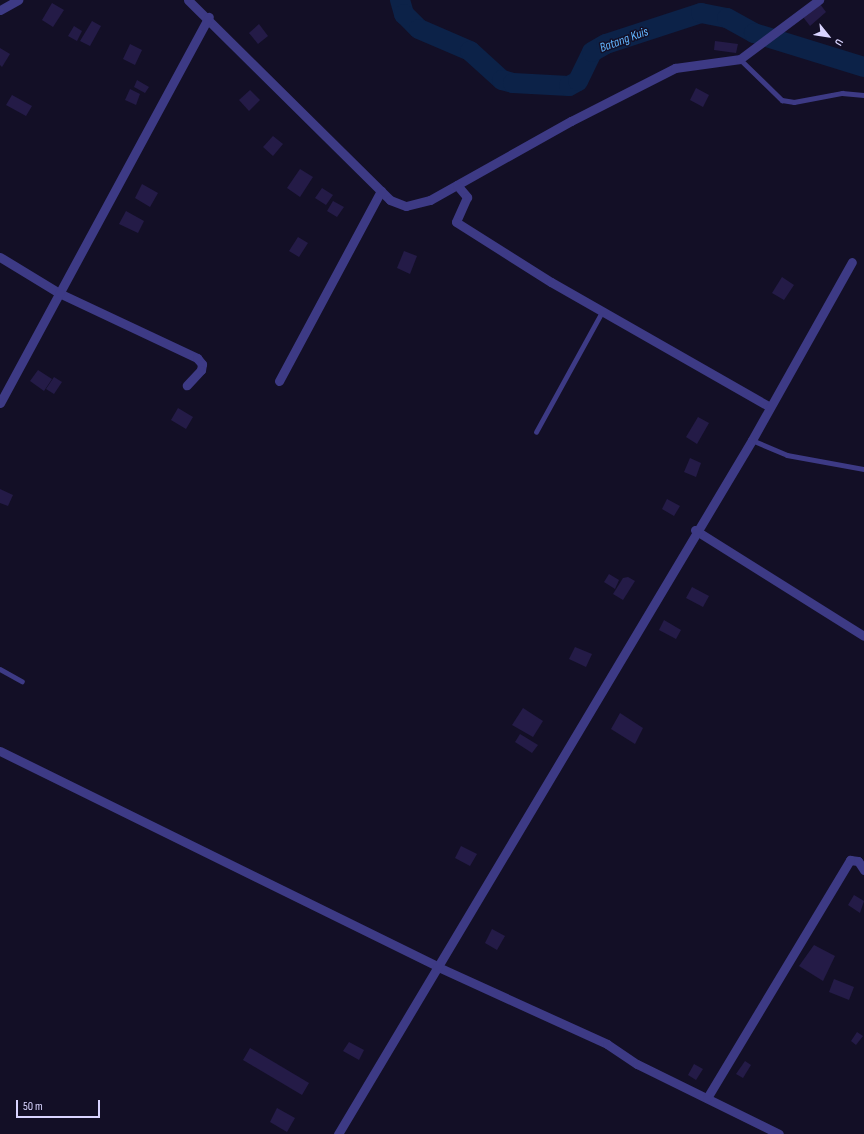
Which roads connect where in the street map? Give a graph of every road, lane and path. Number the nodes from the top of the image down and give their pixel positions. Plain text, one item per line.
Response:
1 (18, 0) edge
2 (188, 0) edge
3 (819, 0) edge
4 (0, 10) edge
5 (209, 17) junction
6 (740, 59) junction
7 (864, 95) edge
8 (457, 185) junction
9 (381, 191) junction
10 (0, 257) edge
11 (852, 262) dead end
12 (59, 293) junction
13 (603, 310) junction
14 (279, 381) dead end
15 (187, 385) dead end
16 (0, 403) edge
17 (770, 406) junction
18 (536, 432) dead end
19 (752, 440) junction
20 (864, 470) edge
21 (695, 530) junction
22 (864, 636) edge
23 (0, 669) edge
24 (22, 681) dead end
25 (0, 751) edge
26 (864, 870) edge
27 (436, 966) junction
28 (707, 1098) junction
29 (338, 1134) edge
30 (779, 1134) edge

1 - 4 street
2 - 5 street
3 - 6 street
5 - 9 street
5 - 12 street
6 - 7 lane
6 - 8 street
8 - 9 street
8 - 13 street
9 - 14 street
10 - 12 street
11 - 17 street
12 - 15 street
12 - 16 street
13 - 17 street
13 - 18 lane
17 - 19 street
19 - 20 lane
19 - 21 street
21 - 22 street
21 - 27 street
23 - 24 lane
25 - 27 street
26 - 28 street
27 - 28 street
27 - 29 street
28 - 30 street

